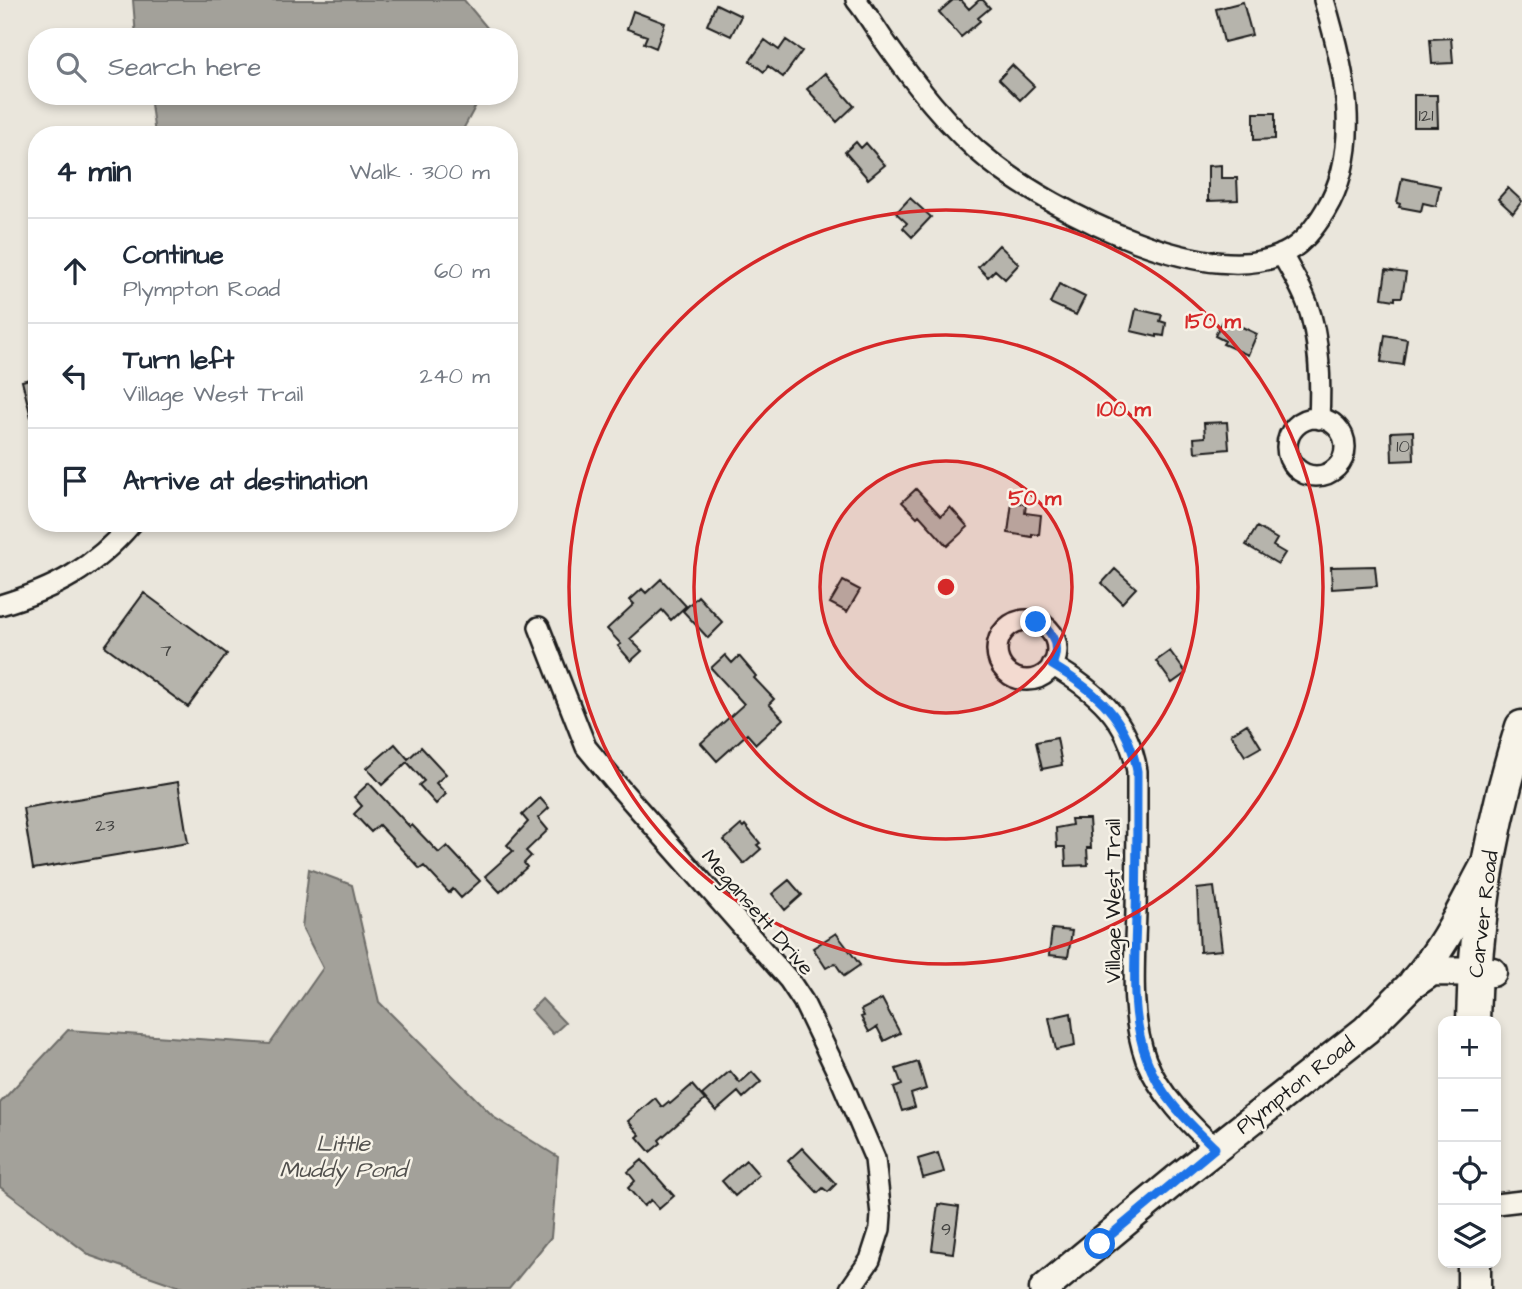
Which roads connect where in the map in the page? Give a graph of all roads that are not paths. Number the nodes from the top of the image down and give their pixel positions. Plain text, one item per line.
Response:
1 (856, 0) edge
2 (1324, 0) edge
3 (1282, 254) junction
4 (1318, 419) dead end
5 (124, 532) edge
6 (0, 605) edge
7 (539, 627) dead end
8 (1052, 665) dead end
9 (1522, 727) edge
10 (1522, 796) edge
11 (1488, 860) junction
12 (1483, 972) junction
13 (1410, 986) junction
14 (1474, 1016) edge
15 (1492, 1016) edge
16 (1215, 1148) junction
17 (1522, 1201) edge
18 (1501, 1203) edge
19 (1474, 1268) edge
20 (1493, 1268) edge
21 (850, 1289) edge
22 (1044, 1289) edge
23 (1474, 1289) edge
24 (1493, 1289) edge

1 - 3 street
2 - 3 street
3 - 4 street
5 - 6 street
7 - 21 street, Megansett Drive
8 - 16 street, Village West Trail
9 - 11 highway, Carver Road
10 - 12 highway, Carver Road
11 - 12 highway, Carver Road
11 - 13 main road
12 - 13 main road, Plympton Road
12 - 14 highway, Carver Road
12 - 15 highway, Carver Road
13 - 16 main road, Plympton Road
16 - 22 main road, Plympton Road
17 - 18 street
19 - 23 highway
20 - 24 highway

